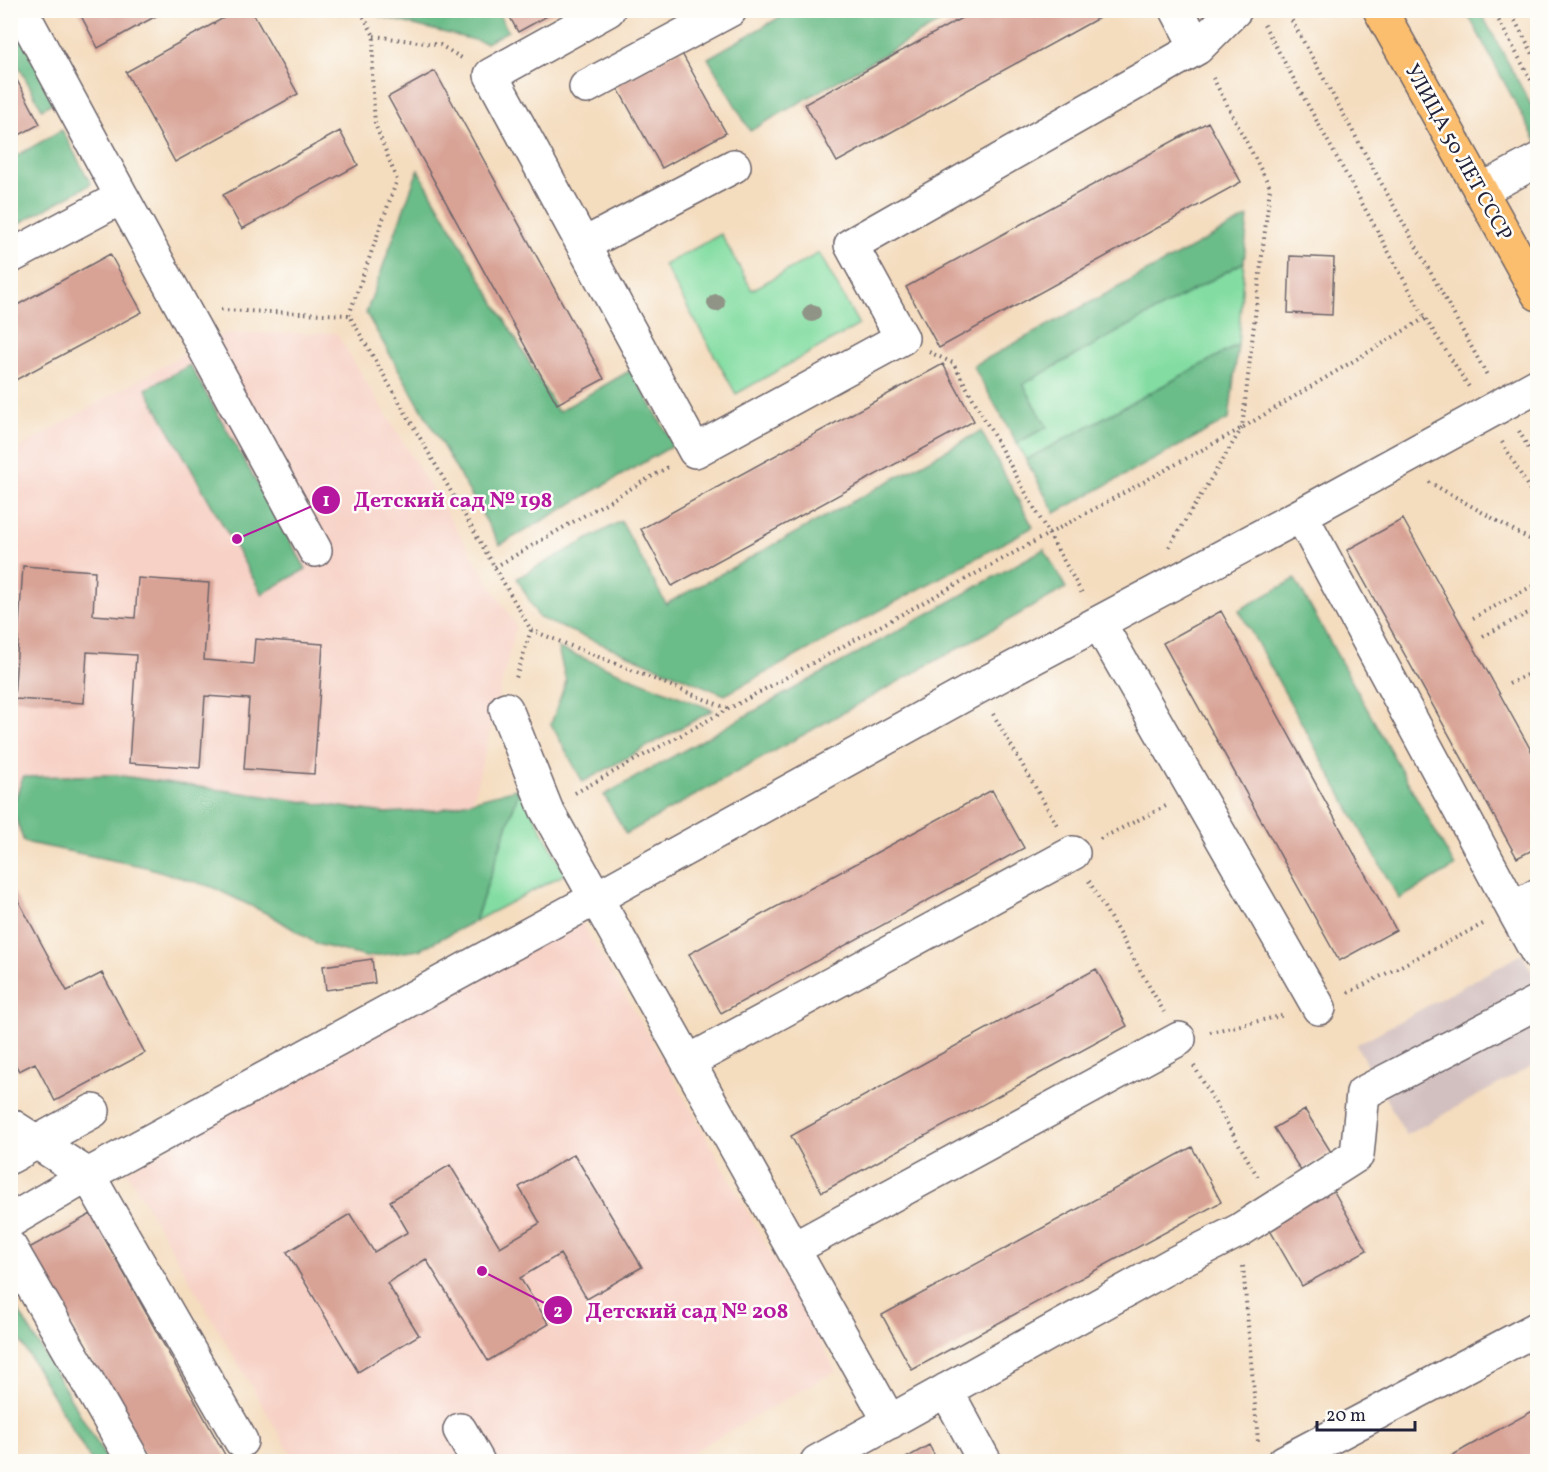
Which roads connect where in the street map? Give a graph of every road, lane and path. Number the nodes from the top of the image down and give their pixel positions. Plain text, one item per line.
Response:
1 (21, 10) edge
2 (360, 10) edge
3 (608, 10) edge
4 (730, 10) edge
5 (1177, 10) edge
6 (1286, 10) edge
7 (1380, 10) edge
8 (1493, 10) edge
9 (1509, 10) edge
10 (1248, 16) edge
11 (374, 36) junction
12 (1197, 48) junction
13 (1538, 63) edge
14 (491, 75) junction
15 (586, 87) dead end
16 (1538, 93) edge
17 (1538, 160) edge
18 (734, 166) dead end
19 (1480, 191) junction
20 (122, 197) junction
21 (583, 245) junction
22 (10, 257) edge
23 (1538, 294) edge
24 (182, 309) junction
25 (349, 315) junction
26 (1425, 318) junction
27 (902, 338) junction
28 (1538, 386) edge
29 (1495, 409) junction
30 (1242, 428) junction
31 (695, 451) junction
32 (1397, 463) junction
33 (1538, 465) edge
34 (1538, 504) edge
35 (1301, 515) junction
36 (1049, 534) junction
37 (1538, 544) edge
38 (315, 550) dead end
39 (1164, 555) dead end
40 (495, 567) junction
41 (1538, 583) edge
42 (1538, 608) edge
43 (1473, 618) dead end
44 (1099, 623) junction
45 (531, 630) junction
46 (1483, 636) dead end
47 (1538, 669) edge
48 (1509, 684) dead end
49 (978, 687) junction
50 (506, 709) joint
51 (729, 709) junction
52 (1196, 792) junction
53 (546, 809) junction
54 (1073, 853) junction
55 (596, 898) junction
56 (1525, 902) edge
57 (1538, 954) edge
58 (1538, 1002) edge
59 (405, 1003) junction
60 (1319, 1008) junction
61 (329, 1017) dead end
62 (1179, 1039) junction
63 (688, 1062) junction
64 (93, 1111) dead end
65 (19, 1141) edge
66 (88, 1175) junction
67 (1260, 1182) dead end
68 (10, 1221) edge
69 (1240, 1230) junction
70 (10, 1247) edge
71 (793, 1249) junction
72 (1538, 1328) edge
73 (946, 1390) junction
74 (890, 1422) junction
75 (460, 1430) dead end
76 (241, 1441) dead end
77 (1272, 1456) edge
78 (134, 1461) edge
79 (478, 1461) edge
80 (817, 1461) edge
81 (985, 1461) edge

1 - 20 lane
2 - 11 path
3 - 14 lane
4 - 15 lane
5 - 12 lane
6 - 29 path
7 - 19 main road, УЛИЦА 50 ЛЕТ СССР
8 - 16 path
9 - 13 path
10 - 12 lane
10 - 26 path
11 - 14 path
11 - 25 path
12 - 27 lane
12 - 30 path
14 - 21 lane
17 - 19 lane
18 - 21 lane
19 - 23 main road, УЛИЦА 50 ЛЕТ СССР
20 - 22 lane
20 - 24 lane
21 - 31 lane
24 - 25 path
24 - 38 lane
25 - 40 path
26 - 29 path
26 - 30 path
27 - 31 lane
27 - 36 path
28 - 29 lane
29 - 32 lane
29 - 33 path
29 - 34 path
30 - 36 path
30 - 39 path
31 - 40 path
32 - 35 lane
32 - 37 path
35 - 44 lane
35 - 56 lane
36 - 44 path
36 - 51 path
40 - 45 path
41 - 43 path
42 - 46 path
44 - 49 lane
44 - 52 lane
45 - 50 path
45 - 51 path
47 - 48 path
49 - 54 path
49 - 55 lane
50 - 53 lane
51 - 53 path
52 - 54 path
52 - 60 lane
53 - 55 lane
54 - 62 path
54 - 63 lane
55 - 59 lane
55 - 63 lane
56 - 57 lane
56 - 60 path
58 - 69 lane
59 - 61 lane
59 - 66 lane
60 - 62 path
62 - 67 path
62 - 71 lane
63 - 71 lane
64 - 65 lane
65 - 66 lane
66 - 68 lane
66 - 76 lane
69 - 73 lane
69 - 77 path
70 - 78 lane
71 - 74 lane
72 - 77 lane
73 - 74 lane
73 - 81 lane
74 - 80 lane
75 - 79 lane

